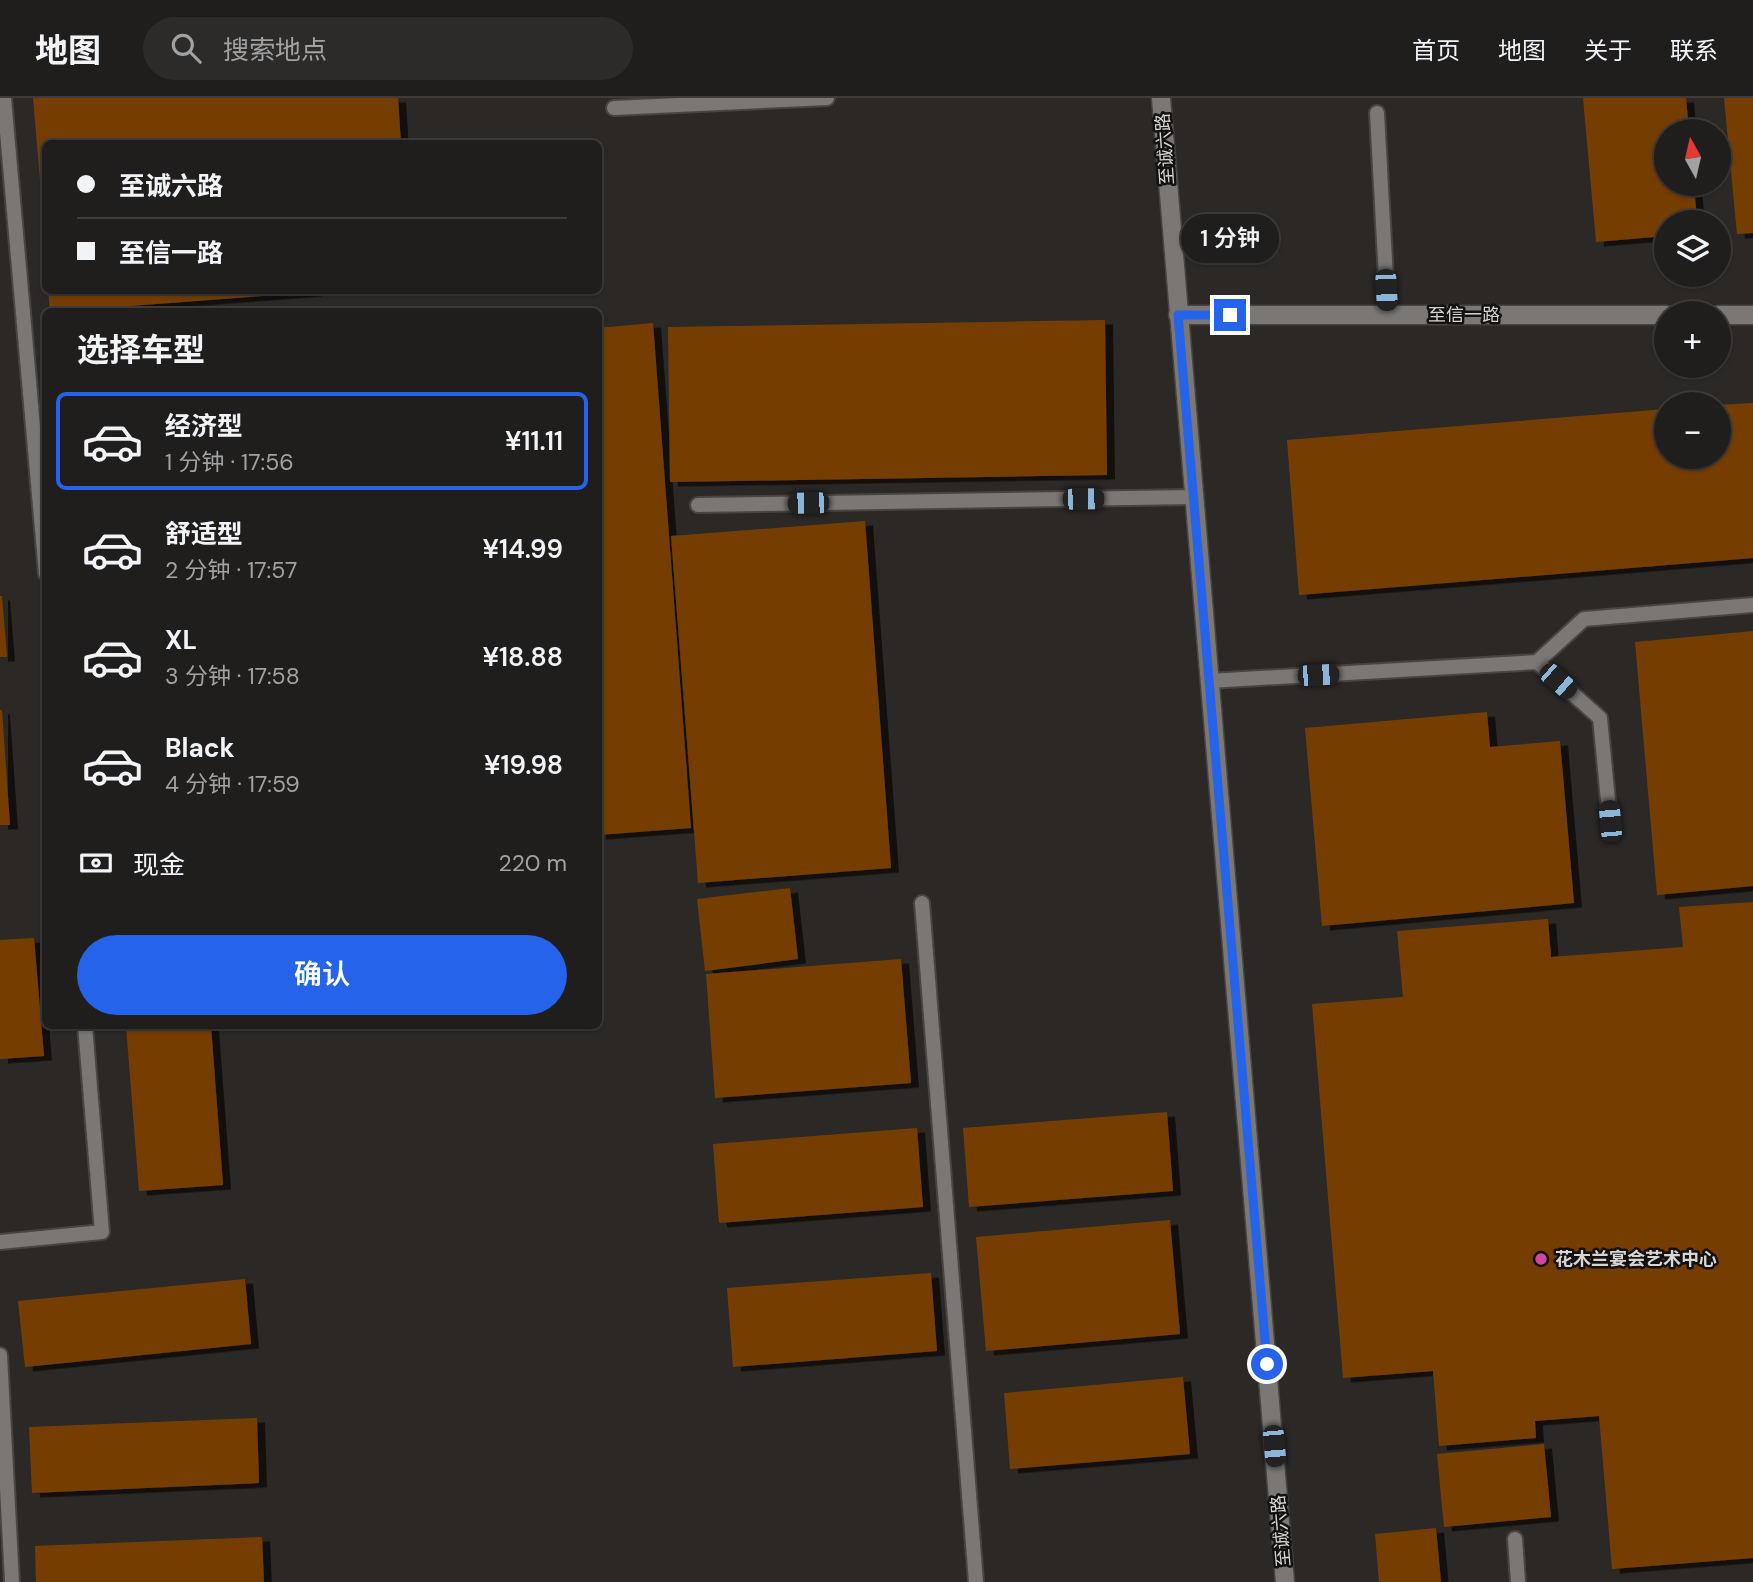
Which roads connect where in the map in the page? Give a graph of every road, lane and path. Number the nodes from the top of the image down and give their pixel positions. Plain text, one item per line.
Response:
1 (4, 98) edge
2 (827, 98) edge
3 (1161, 98) edge
4 (614, 108) dead end
5 (1377, 113) dead end
6 (1178, 315) junction
7 (1388, 315) junction
8 (1654, 315) edge
9 (1731, 315) edge
10 (1753, 315) edge
11 (1193, 497) junction
12 (698, 505) dead end
13 (42, 529) edge
14 (1753, 605) edge
15 (1537, 662) junction
16 (1209, 681) junction
17 (1610, 821) dead end
18 (922, 903) dead end
19 (85, 1029) edge
20 (0, 1242) edge
21 (0, 1354) edge
22 (1515, 1539) dead end
23 (12, 1582) edge
24 (976, 1582) edge
25 (1285, 1582) edge
26 (1518, 1582) edge

1 - 13 lane
2 - 4 lane
3 - 6 main road, 至诚六路
5 - 7 lane
6 - 7 main road, 至信一路
6 - 11 main road, 至诚六路
7 - 8 main road, 至信一路
9 - 10 main road
11 - 12 lane
11 - 16 main road, 至诚六路
14 - 15 lane
15 - 16 lane
15 - 17 lane
16 - 25 main road, 至诚六路
18 - 24 lane
19 - 20 lane
21 - 23 lane
22 - 26 lane

